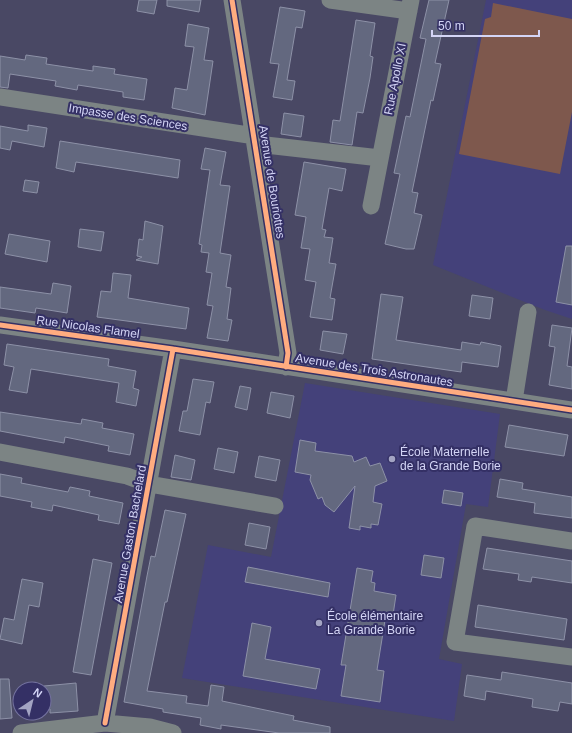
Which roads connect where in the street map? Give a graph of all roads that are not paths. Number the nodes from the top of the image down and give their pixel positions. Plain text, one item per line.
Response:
1 (232, 0) edge
2 (330, 0) edge
3 (410, 6) edge
4 (0, 97) edge
5 (256, 140) junction
6 (380, 158) junction
7 (371, 206) dead end
8 (528, 312) dead end
9 (0, 325) edge
10 (173, 349) junction
11 (286, 367) junction
12 (514, 401) junction
13 (572, 410) edge
14 (0, 452) edge
15 (149, 484) junction
16 (275, 506) dead end
17 (572, 541) edge
18 (572, 657) edge
19 (105, 723) junction
20 (21, 733) edge
21 (173, 733) edge

1 - 5 street, Avenue de Bouriottes
2 - 3 street
3 - 6 street, Rue Apollo XI
4 - 5 street, Impasse des Sciences
5 - 6 street
5 - 11 street, Avenue de Bouriottes
6 - 7 street, Rue Apollo XI
8 - 12 street
9 - 10 street, Rue Nicolas Flamel
10 - 11 street, Avenue des Trois Astronautes
10 - 15 street, Avenue Gaston Bachelard
11 - 12 street, Avenue des Trois Astronautes
12 - 13 street, Avenue des Trois Astronautes
14 - 15 street
15 - 16 street
15 - 19 street, Avenue Gaston Bachelard
17 - 18 street
19 - 20 street
19 - 21 street

